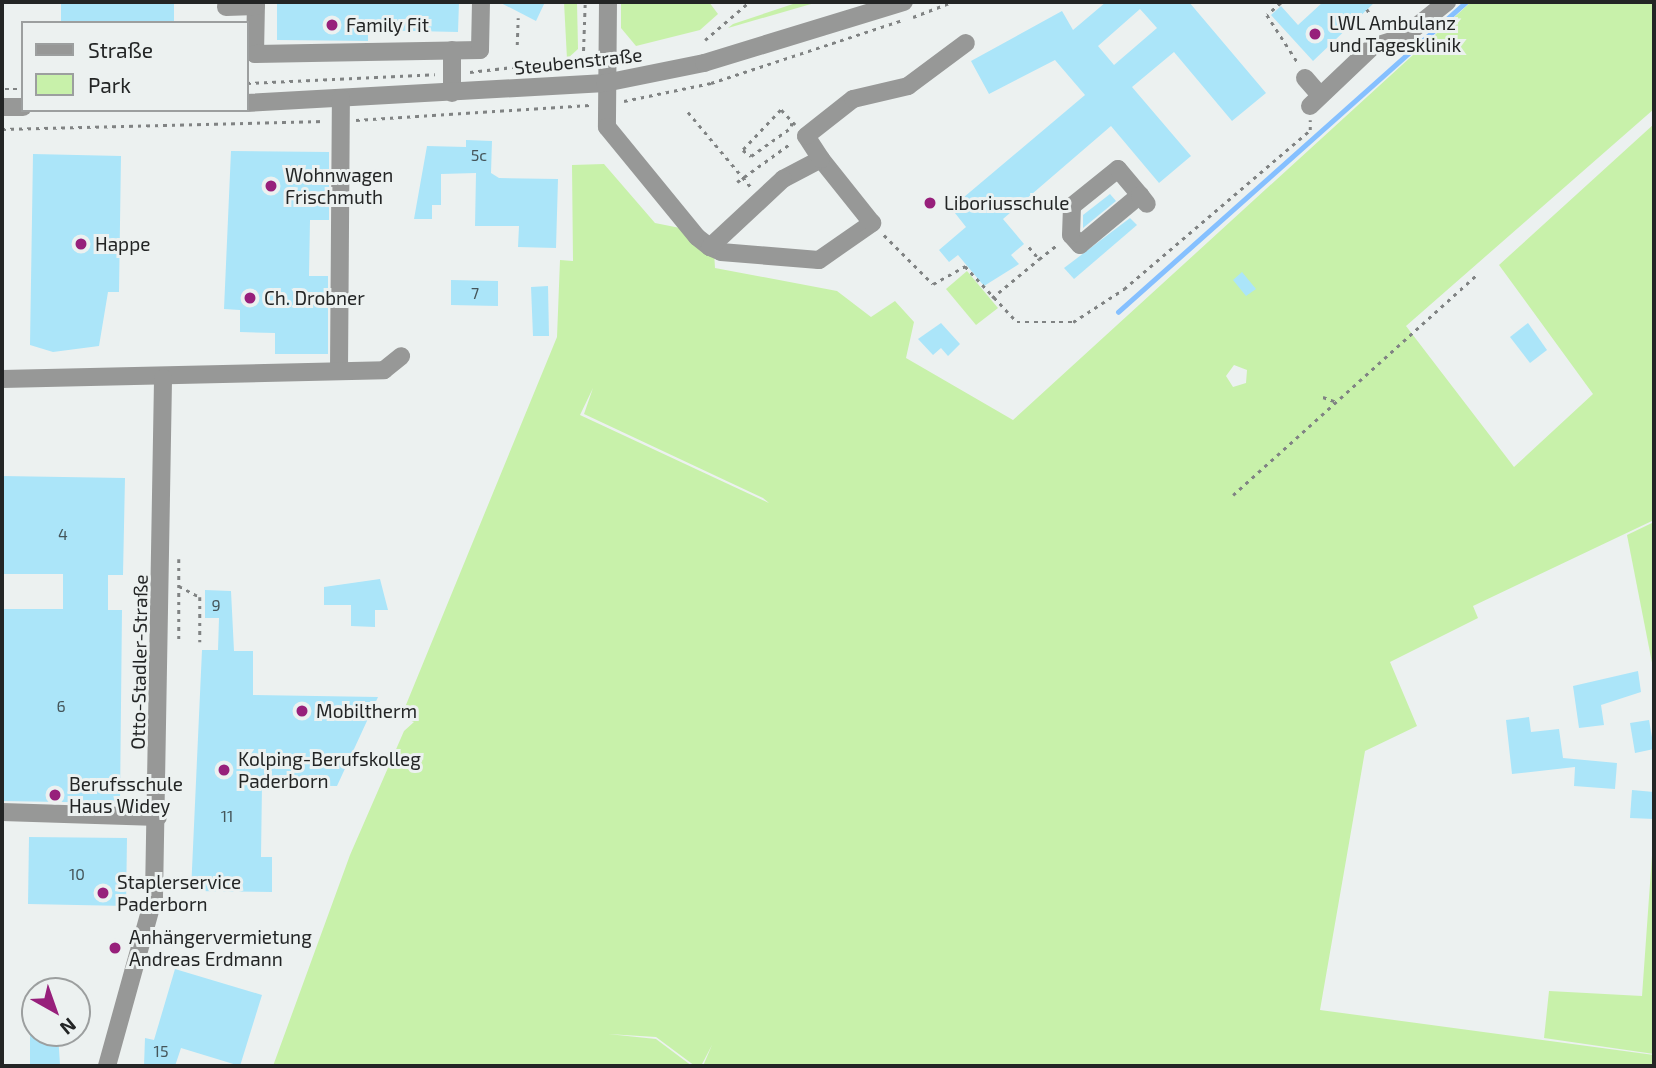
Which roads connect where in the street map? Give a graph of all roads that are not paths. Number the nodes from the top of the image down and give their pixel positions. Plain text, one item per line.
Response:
1 (481, 2) edge
2 (608, 2) edge
3 (904, 2) edge
4 (1447, 2) edge
5 (256, 4) edge
6 (226, 10) edge
7 (966, 43) dead end
8 (452, 50) junction
9 (1305, 78) road end
10 (605, 83) junction
11 (452, 93) junction
12 (341, 98) junction
13 (248, 103) edge
14 (2, 107) edge
15 (21, 107) edge
16 (821, 159) junction
17 (1071, 235) joint
18 (710, 247) junction
19 (401, 356) dead end
20 (339, 371) junction
21 (163, 377) junction
22 (2, 379) edge
23 (2, 812) edge
24 (158, 817) junction
25 (107, 1066) edge

1 - 8 street
2 - 10 street
3 - 10 street, Steubenstraße
4 - 9 street
5 - 6 street
5 - 8 street
7 - 16 street
8 - 11 street
10 - 11 street, Steubenstraße
10 - 18 street
11 - 12 street, Steubenstraße
12 - 13 street, Steubenstraße
12 - 20 street
14 - 15 street
16 - 18 street
16 - 18 street
17 - 17 street
19 - 20 street
20 - 21 street
21 - 22 street
21 - 24 street, Otto-Stadler-Straße
23 - 24 street
24 - 25 street, Otto-Stadler-Straße

